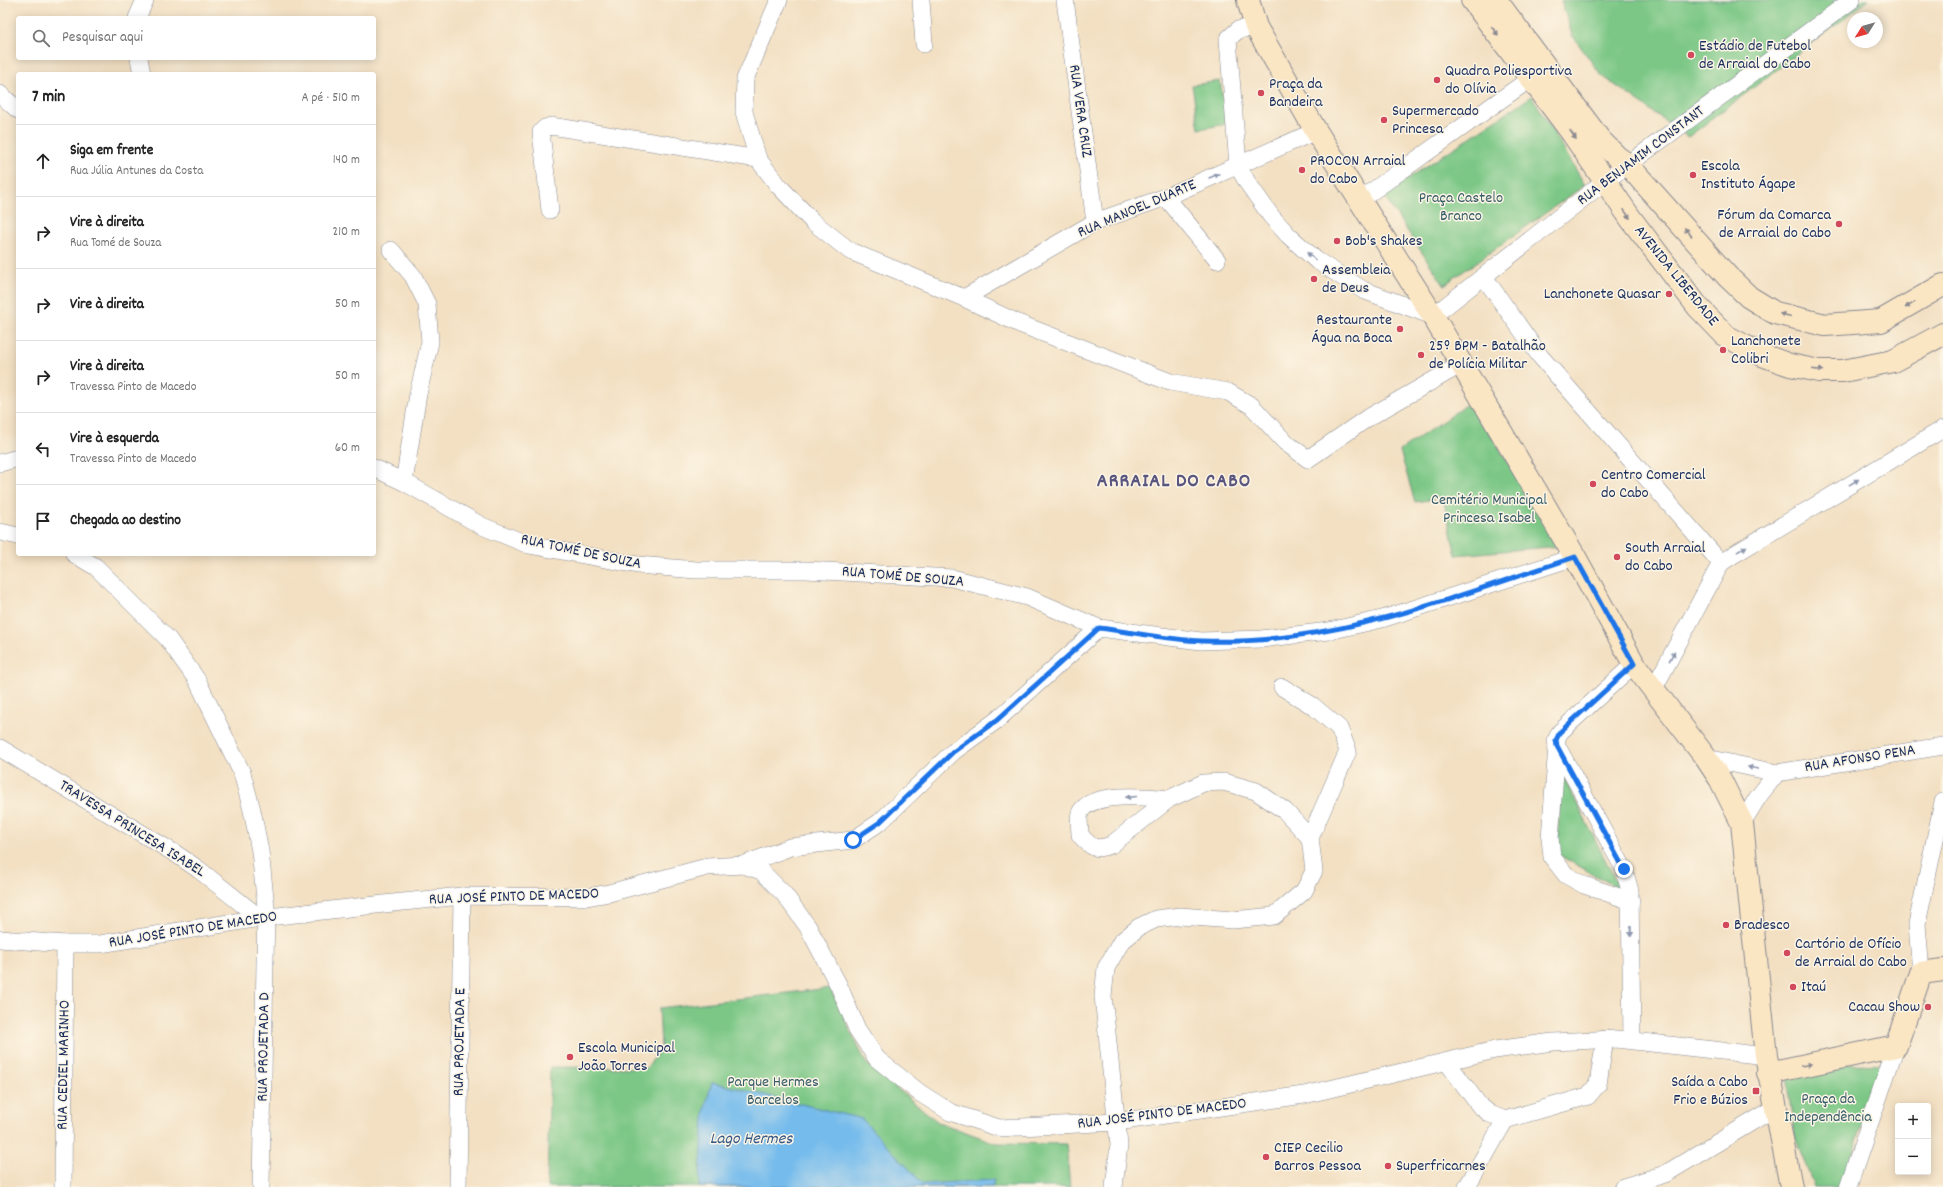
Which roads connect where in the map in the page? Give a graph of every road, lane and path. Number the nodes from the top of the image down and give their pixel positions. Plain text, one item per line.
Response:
1 (145, 0) edge
2 (779, 0) edge
3 (921, 0) edge
4 (1065, 0) edge
5 (1472, 0) edge
6 (1496, 0) edge
7 (1852, 0) edge
8 (1253, 8) edge
9 (138, 16) edge
10 (924, 44) dead end
11 (139, 60) edge
12 (142, 72) edge
13 (1538, 73) junction
14 (0, 94) edge
15 (16, 108) edge
16 (1316, 131) junction
17 (758, 159) junction
18 (1628, 165) junction
19 (1238, 166) junction
20 (1604, 182) junction
21 (1166, 197) junction
22 (1360, 200) junction
23 (550, 210) dead end
24 (1095, 222) junction
25 (391, 250) dead end
26 (1217, 260) dead end
27 (1484, 277) junction
28 (1943, 285) edge
29 (964, 298) junction
30 (1433, 316) junction
31 (1943, 334) edge
32 (1460, 365) junction
33 (1943, 428) edge
34 (16, 459) edge
35 (0, 463) edge
36 (376, 469) edge
37 (404, 482) junction
38 (0, 532) edge
39 (16, 536) edge
40 (77, 556) edge
41 (1575, 557) junction
42 (1721, 563) junction
43 (1099, 628) junction
44 (1634, 664) junction
45 (1282, 688) dead end
46 (1654, 690) junction
47 (1557, 746) junction
48 (1943, 746) edge
49 (0, 748) edge
50 (1706, 758) junction
51 (1777, 773) junction
52 (1169, 799) junction
53 (1943, 802) edge
54 (1742, 823) junction
55 (1939, 832) edge
56 (1310, 838) junction
57 (743, 865) junction
58 (462, 896) junction
59 (1631, 901) junction
60 (264, 914) junction
61 (0, 938) edge
62 (65, 944) junction
63 (1943, 970) edge
64 (1921, 973) junction
65 (1605, 1039) junction
66 (1632, 1040) junction
67 (1896, 1046) junction
68 (1447, 1062) junction
69 (1767, 1065) junction
70 (1775, 1108) junction
71 (1505, 1120) junction
72 (1117, 1122) junction
73 (63, 1187) edge
74 (261, 1187) edge
75 (458, 1187) edge
76 (1114, 1187) edge
77 (1467, 1187) edge
78 (1624, 1187) edge
79 (1791, 1187) edge
80 (1848, 1187) edge

1 - 9 street
2 - 17 street
3 - 10 street
4 - 24 street, RUA VERA CRUZ
5 -> 13 main road
6 - 13 main road
7 - 18 street, RUA BENJAMIM CONSTANT
8 - 16 main road
8 - 19 street
11 - 12 street
13 - 18 main road
13 -> 20 main road, AVENIDA LIBERDADE
13 - 22 street
14 - 15 street
16 - 19 street, RUA MANOEL DUARTE
16 - 22 main road
17 - 23 street
17 - 29 street
18 - 20 street, RUA BENJAMIM CONSTANT
28 -> 18 main road
21 -> 19 street, RUA MANOEL DUARTE
30 -> 19 street
20 - 27 street, RUA BENJAMIM CONSTANT
20 -> 31 main road, AVENIDA LIBERDADE
21 - 24 street, RUA MANOEL DUARTE
21 - 26 street
22 - 30 main road
24 - 29 street, RUA MANOEL DUARTE
25 - 37 street
27 - 30 street, RUA BENJAMIM CONSTANT
27 - 42 street
29 - 32 street
30 - 32 main road
32 - 41 main road
42 -> 33 street
34 - 35 street
36 - 37 street, RUA TOMÉ DE SOUZA
37 - 43 street, RUA TOMÉ DE SOUZA
38 - 39 street
40 - 60 street, RUA PROJETADA D
41 - 43 street, RUA TOMÉ DE SOUZA
41 - 44 main road
46 -> 42 street
43 - 57 street
44 - 46 main road
44 - 47 street
45 - 56 street
46 - 50 main road
47 - 59 street
47 - 59 street
48 - 51 street, RUA AFONSO PENA
49 - 60 street, TRAVESSA PRINCESA ISABEL
51 -> 50 street, RUA AFONSO PENA
50 - 54 main road
51 - 54 street
52 -> 52 street
52 - 56 street
53 - 55 street
54 - 69 main road
55 - 64 street
56 - 72 street
57 - 58 street, RUA JOSÉ PINTO DE MACEDO
57 - 72 street, RUA JOSÉ PINTO DE MACEDO
58 - 60 street, RUA JOSÉ PINTO DE MACEDO
58 - 75 street, RUA PROJETADA E
59 -> 66 street
60 - 62 street, RUA JOSÉ PINTO DE MACEDO
60 - 74 street, RUA PROJETADA D
61 - 62 street, RUA JOSÉ PINTO DE MACEDO
62 - 73 street, RUA CEDIEL MARINHO
63 - 64 main road
64 - 67 main road
65 - 66 street, RUA JOSÉ PINTO DE MACEDO
65 - 68 street, RUA JOSÉ PINTO DE MACEDO
65 - 71 street
66 - 69 street, RUA JOSÉ PINTO DE MACEDO
69 -> 67 main road
67 - 80 street
68 - 71 street
68 - 72 street, RUA JOSÉ PINTO DE MACEDO
69 - 70 main road
70 - 78 street
70 - 79 main road
71 - 77 street
72 - 76 street

